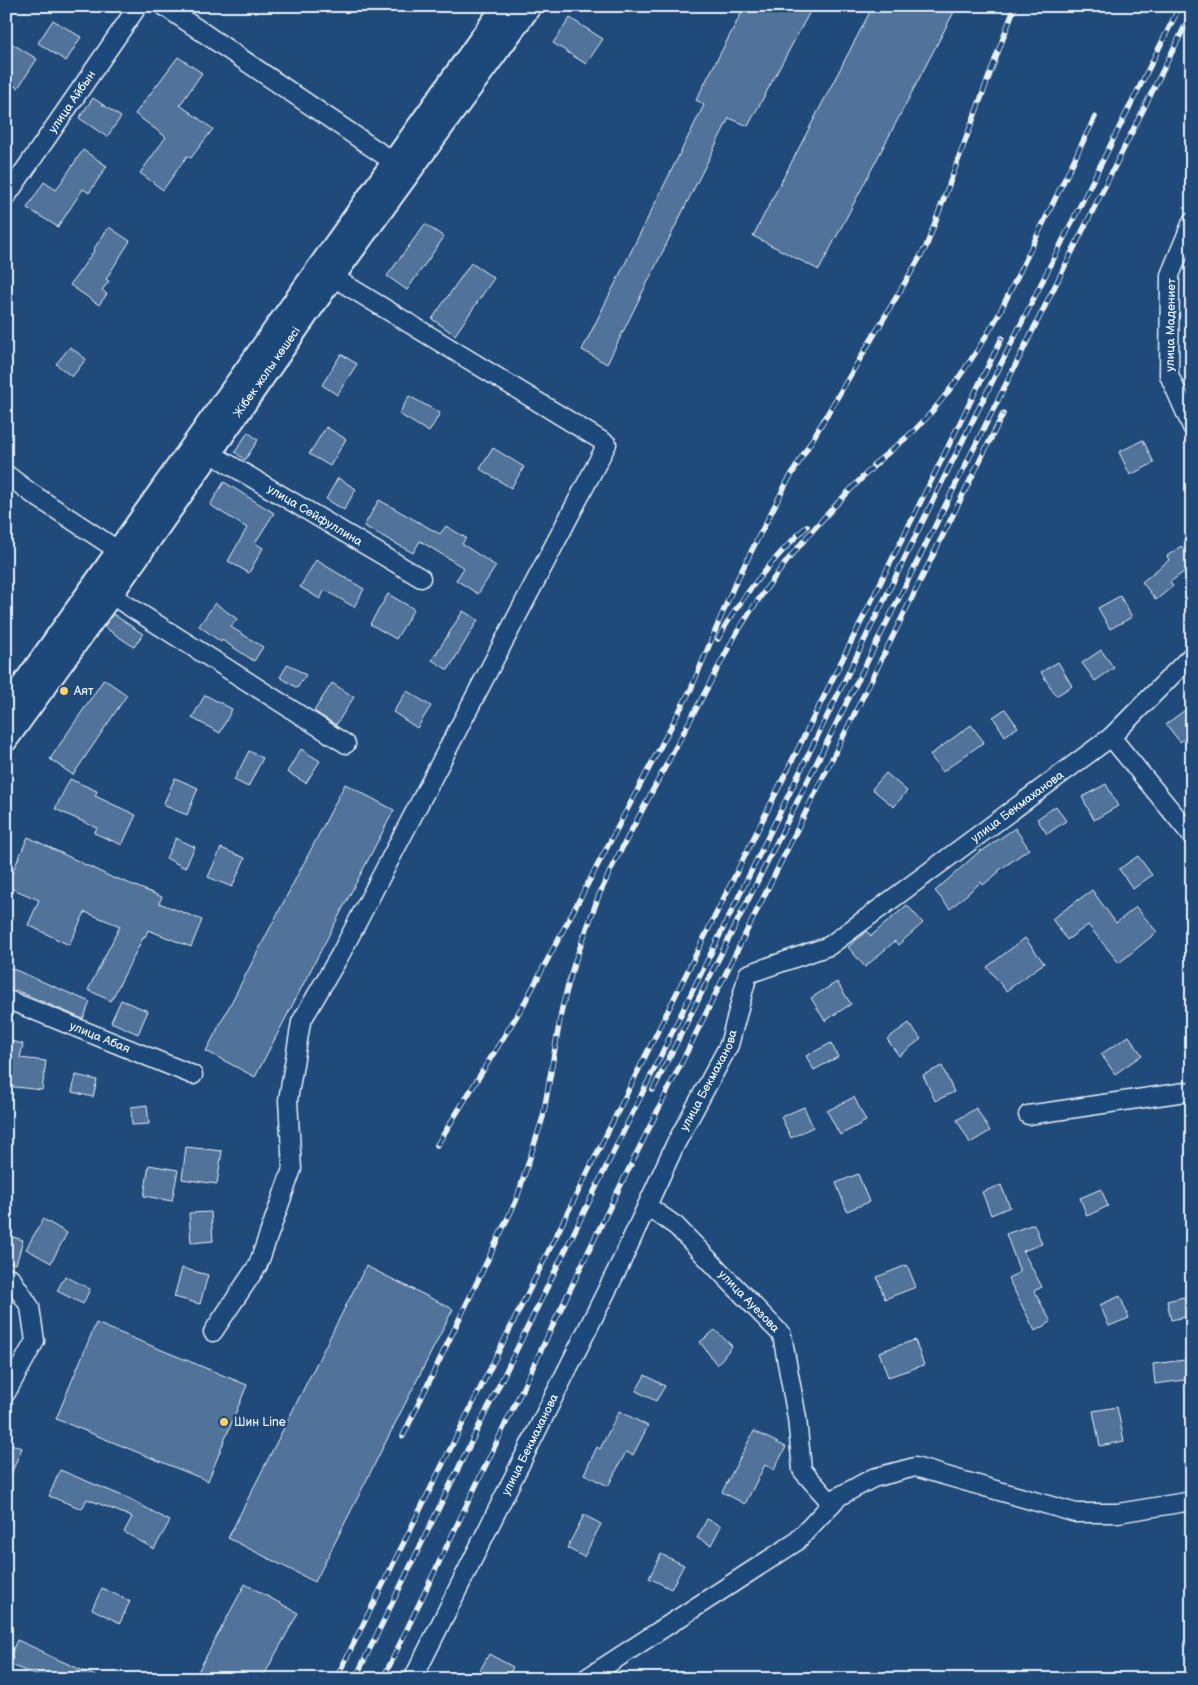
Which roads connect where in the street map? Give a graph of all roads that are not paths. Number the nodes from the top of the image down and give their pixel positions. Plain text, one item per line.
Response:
1 (138, 6) edge
2 (164, 6) edge
3 (504, 6) edge
4 (530, 6) edge
5 (402, 168) junction
6 (6, 197) edge
7 (1192, 222) edge
8 (333, 277) junction
9 (1192, 427) edge
10 (210, 453) junction
11 (6, 474) edge
12 (119, 551) junction
13 (421, 578) dead end
14 (111, 595) junction
15 (1192, 655) edge
16 (6, 709) edge
17 (1110, 738) junction
18 (6, 740) edge
19 (346, 744) dead end
20 (1192, 836) edge
21 (6, 1001) edge
22 (193, 1075) dead end
23 (1192, 1091) edge
24 (1028, 1115) dead end
25 (647, 1206) junction
26 (6, 1277) edge
27 (212, 1332) dead end
28 (6, 1393) edge
29 (1192, 1501) edge
30 (832, 1504) junction
31 (413, 1679) edge
32 (584, 1679) edge

1 - 6 street, улица Айбын
2 - 5 street
3 - 5 main road, Жібек жолы көшесі
4 - 5 main road, Жібек жолы көшесі
5 - 8 main road, Жібек жолы көшесі
5 - 12 main road, Жібек жолы көшесі
7 - 9 street, улица Мадениет
8 - 10 main road, Жібек жолы көшесі
8 - 27 street
10 - 13 street, улица Сейфуллина
10 - 14 main road, Жібек жолы көшесі
11 - 12 street
12 - 16 main road, Жібек жолы көшесі
14 - 18 main road, Жібек жолы көшесі
14 - 19 street
15 - 17 street, улица Бекмаханова
17 - 20 street
17 - 25 street, улица Бекмаханова
21 - 22 street, улица Абая
23 - 24 street
25 - 30 street, улица Ауезова
25 - 31 street, улица Бекмаханова
26 - 28 street
29 - 30 street
30 - 32 street

